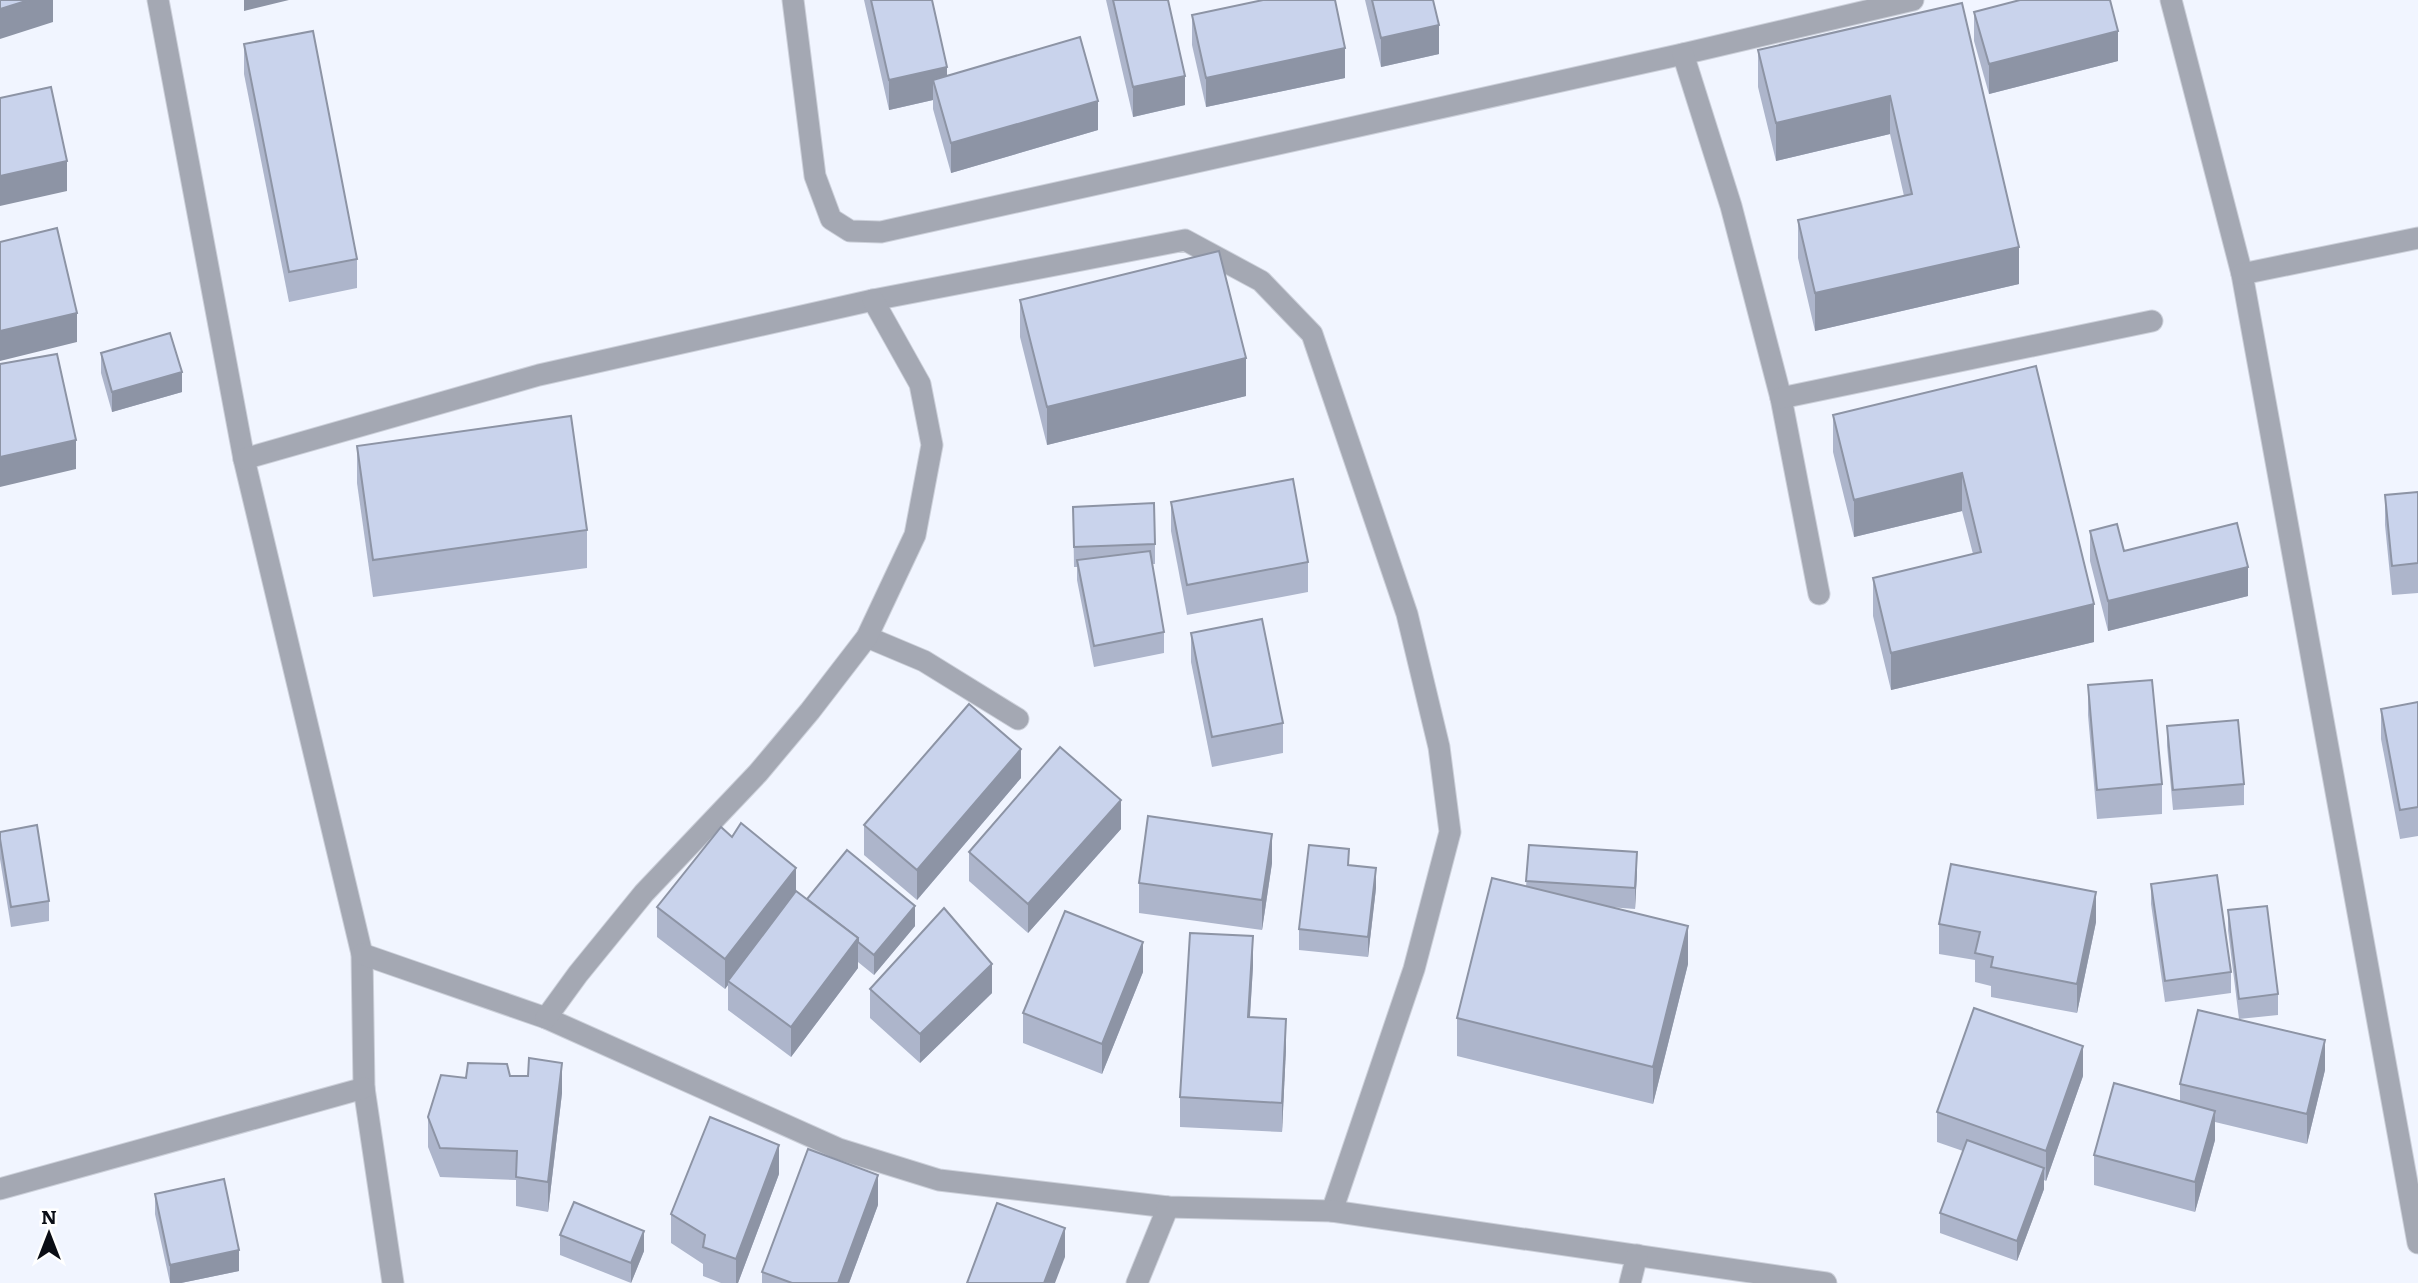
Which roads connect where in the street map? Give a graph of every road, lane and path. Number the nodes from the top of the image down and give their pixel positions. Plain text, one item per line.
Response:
1 (158, 0) edge
2 (793, 0) edge
3 (1913, 0) edge
4 (2171, 0) edge
5 (1684, 54) junction
6 (2418, 238) edge
7 (2242, 274) junction
8 (873, 300) junction
9 (2152, 321) dead end
10 (1782, 398) junction
11 (244, 459) junction
12 (1819, 594) dead end
13 (867, 636) junction
14 (1018, 719) dead end
15 (362, 954) junction
16 (546, 1018) junction
17 (364, 1088) junction
18 (0, 1189) edge
19 (1168, 1207) junction
20 (1332, 1211) junction
21 (2418, 1243) edge
22 (1637, 1255) junction
23 (393, 1283) edge
24 (1137, 1283) edge
25 (1630, 1283) edge
26 (1826, 1283) edge

1 - 11 street
2 - 5 street
3 - 5 street
4 - 7 street
5 - 10 street
6 - 7 street
7 - 21 street
8 - 11 street
8 - 13 street
8 - 20 street
9 - 10 street
10 - 12 street
11 - 15 street
13 - 14 street
13 - 16 street
15 - 16 street
15 - 17 street
16 - 19 street
17 - 18 street
17 - 23 street
19 - 20 street
19 - 24 street
20 - 22 street
22 - 25 street
22 - 26 street

